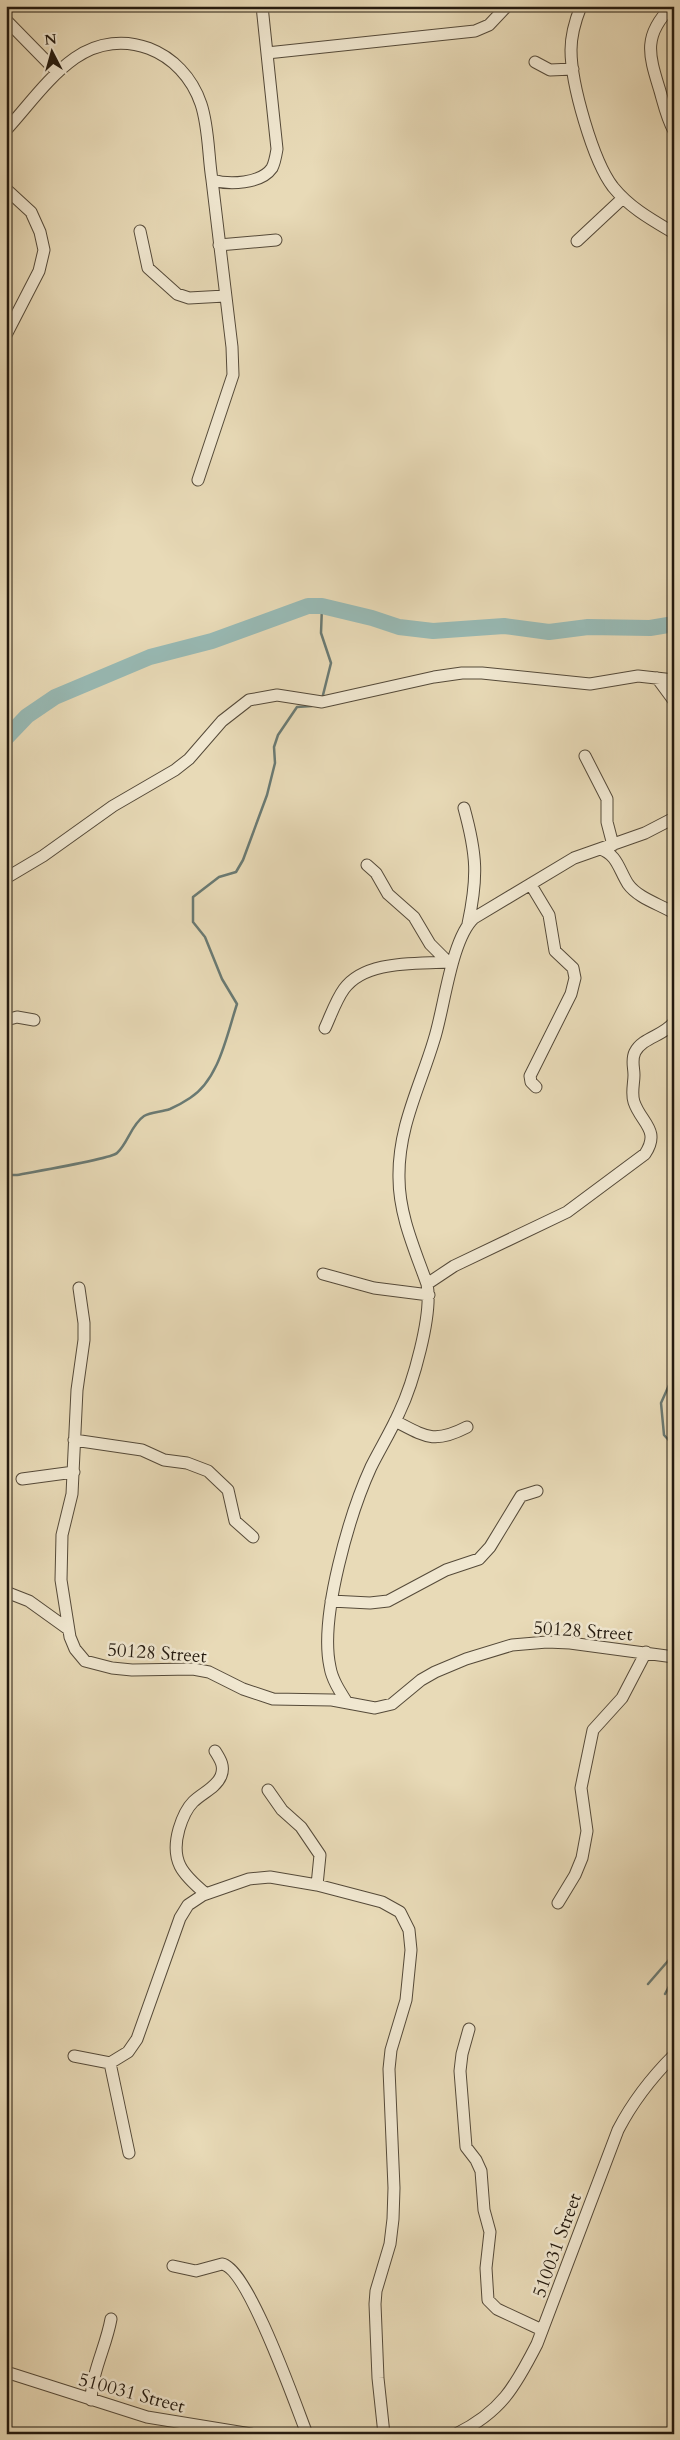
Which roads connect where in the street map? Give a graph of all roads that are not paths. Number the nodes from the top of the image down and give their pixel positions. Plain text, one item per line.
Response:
1 (262, 6) edge
2 (507, 6) edge
3 (581, 6) edge
4 (672, 6) edge
5 (6, 20) edge
6 (267, 53) junction
7 (536, 62) dead end
8 (572, 69) junction
9 (57, 72) junction
10 (6, 130) edge
11 (674, 132) edge
12 (212, 180) junction
13 (6, 189) edge
14 (623, 198) junction
15 (140, 231) dead end
16 (674, 233) edge
17 (276, 240) dead end
18 (577, 241) dead end
19 (219, 245) junction
20 (225, 296) junction
21 (6, 335) edge
22 (198, 480) dead end
23 (657, 678) junction
24 (674, 680) edge
25 (674, 701) edge
26 (585, 756) dead end
27 (464, 808) dead end
28 (674, 818) edge
29 (613, 845) junction
30 (600, 849) junction
31 (367, 865) dead end
32 (6, 878) edge
33 (530, 886) junction
34 (674, 913) edge
35 (468, 924) junction
36 (450, 964) junction
37 (6, 1020) edge
38 (34, 1020) dead end
39 (674, 1022) edge
40 (325, 1028) dead end
41 (536, 1087) dead end
42 (323, 1274) dead end
43 (79, 1288) dead end
44 (428, 1290) junction
45 (395, 1421) junction
46 (467, 1427) dead end
47 (74, 1440) junction
48 (74, 1472) junction
49 (22, 1479) dead end
50 (537, 1491) dead end
51 (253, 1537) dead end
52 (6, 1592) edge
53 (331, 1601) junction
54 (68, 1629) junction
55 (646, 1652) junction
56 (674, 1658) edge
57 (346, 1701) junction
58 (214, 1751) dead end
59 (268, 1790) dead end
60 (317, 1885) junction
61 (206, 1894) junction
62 (558, 1903) dead end
63 (469, 2029) dead end
64 (674, 2054) edge
65 (74, 2056) dead end
66 (110, 2063) junction
67 (129, 2153) dead end
68 (173, 2266) dead end
69 (111, 2319) dead end
70 (542, 2330) junction
71 (6, 2372) edge
72 (90, 2400) junction
73 (251, 2434) edge
74 (307, 2434) edge
75 (384, 2434) edge
76 (456, 2434) edge

1 - 6 street
2 - 6 street
3 - 8 street
4 - 11 street
5 - 9 street
6 - 12 street
7 - 8 street
8 - 14 street
9 - 10 street
9 - 12 street
12 - 19 street
13 - 21 street
14 - 16 street
14 - 18 street
15 - 20 street
17 - 19 street
19 - 20 street
20 - 22 street
23 - 24 street
23 - 25 street
23 - 32 street
26 - 29 street
27 - 35 street
28 - 29 street
29 - 30 street
30 - 33 street
30 - 34 street
31 - 36 street
33 - 35 street
33 - 41 street
35 - 36 street
36 - 40 street
36 - 44 street
37 - 38 street
39 - 44 street
42 - 44 street
43 - 47 street, 50128 Street
44 - 45 street
45 - 46 street
45 - 53 street
47 - 48 street, 50128 Street
47 - 51 street
48 - 49 street
48 - 54 street, 50128 Street
50 - 53 street
52 - 54 street
53 - 57 street
54 - 57 street, 50128 Street
55 - 56 street, 50128 Street
55 - 57 street, 50128 Street
55 - 62 street
58 - 61 street
59 - 60 street
60 - 61 street
60 - 75 street
61 - 66 street
63 - 70 street
64 - 70 street, 510031 Street
65 - 66 street
66 - 67 street
68 - 74 street
69 - 72 street
70 - 76 street, 510031 Street
71 - 72 street, 510031 Street
72 - 73 street, 510031 Street

